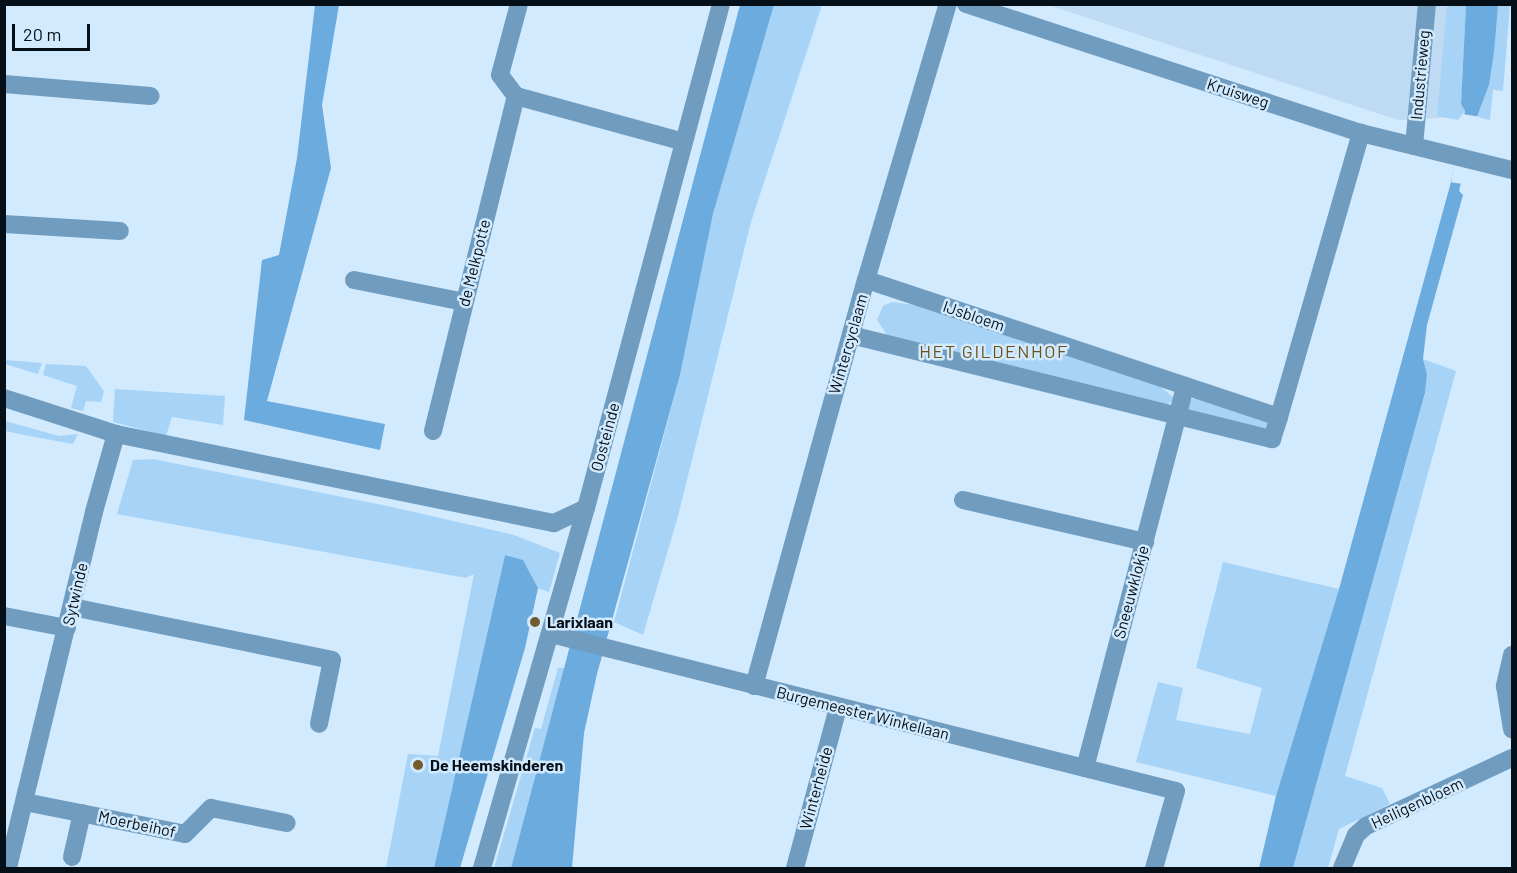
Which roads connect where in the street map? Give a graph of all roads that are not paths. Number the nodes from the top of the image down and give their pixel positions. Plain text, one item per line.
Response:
1 (519, 4) edge
2 (721, 4) edge
3 (948, 4) edge
4 (966, 4) edge
5 (1427, 4) edge
6 (4, 84) edge
7 (151, 96) dead end
8 (516, 96) junction
9 (1361, 133) junction
10 (684, 142) junction
11 (1414, 146) junction
12 (1512, 170) edge
13 (4, 224) edge
14 (120, 231) dead end
15 (354, 280) dead end
16 (866, 280) junction
17 (464, 302) junction
18 (850, 335) junction
19 (1185, 387) junction
20 (4, 398) edge
21 (1177, 415) junction
22 (1279, 417) junction
23 (433, 431) dead end
24 (116, 434) junction
25 (963, 500) dead end
26 (586, 508) junction
27 (1145, 542) junction
28 (72, 607) junction
29 (4, 616) edge
30 (67, 628) junction
31 (556, 635) junction
32 (1512, 655) edge
33 (754, 686) junction
34 (837, 706) junction
35 (319, 724) dead end
36 (1512, 729) edge
37 (1512, 758) edge
38 (1085, 768) junction
39 (25, 802) junction
40 (82, 813) junction
41 (287, 823) dead end
42 (72, 857) dead end
43 (8, 868) edge
44 (482, 868) edge
45 (795, 868) edge
46 (1154, 868) edge
47 (1342, 868) edge

1 - 8 street
2 - 10 street, Oosteinde
3 - 16 street, Wintercyclaam
4 - 9 street, Kruisweg
5 - 11 street, Industrieweg
6 - 7 street
8 - 10 street
8 - 17 street, de Melkpotte
9 - 11 street, Kruisweg
9 - 22 street
10 - 26 street, Oosteinde
11 - 12 street, Kruisweg
13 - 14 street
15 - 17 street
16 - 18 street, Wintercyclaam
16 - 19 street, IJsbloem
17 - 23 street, de Melkpotte
18 - 21 street
18 - 33 street, Wintercyclaam
19 - 21 street
19 - 22 street, IJsbloem
20 - 24 street
21 - 22 street
21 - 27 street, Sneeuwklokje
24 - 26 street
24 - 28 street, Sytwinde
25 - 27 street
26 - 31 street, Oosteinde
27 - 38 street, Sneeuwklokje
28 - 30 street, Sytwinde
28 - 35 street
29 - 30 street
30 - 39 street, Sytwinde
31 - 33 street, Burgemeester Winkellaan
31 - 44 street, Oosteinde
32 - 36 street
33 - 34 street, Burgemeester Winkellaan
34 - 38 street, Burgemeester Winkellaan
34 - 45 street, Winterheide
37 - 47 street, Heiligenbloem
38 - 46 street, Burgemeester Winkellaan
39 - 40 street, Moerbeihof
39 - 43 street, Sytwinde
40 - 41 street, Moerbeihof
40 - 42 street, Moerbeihof

